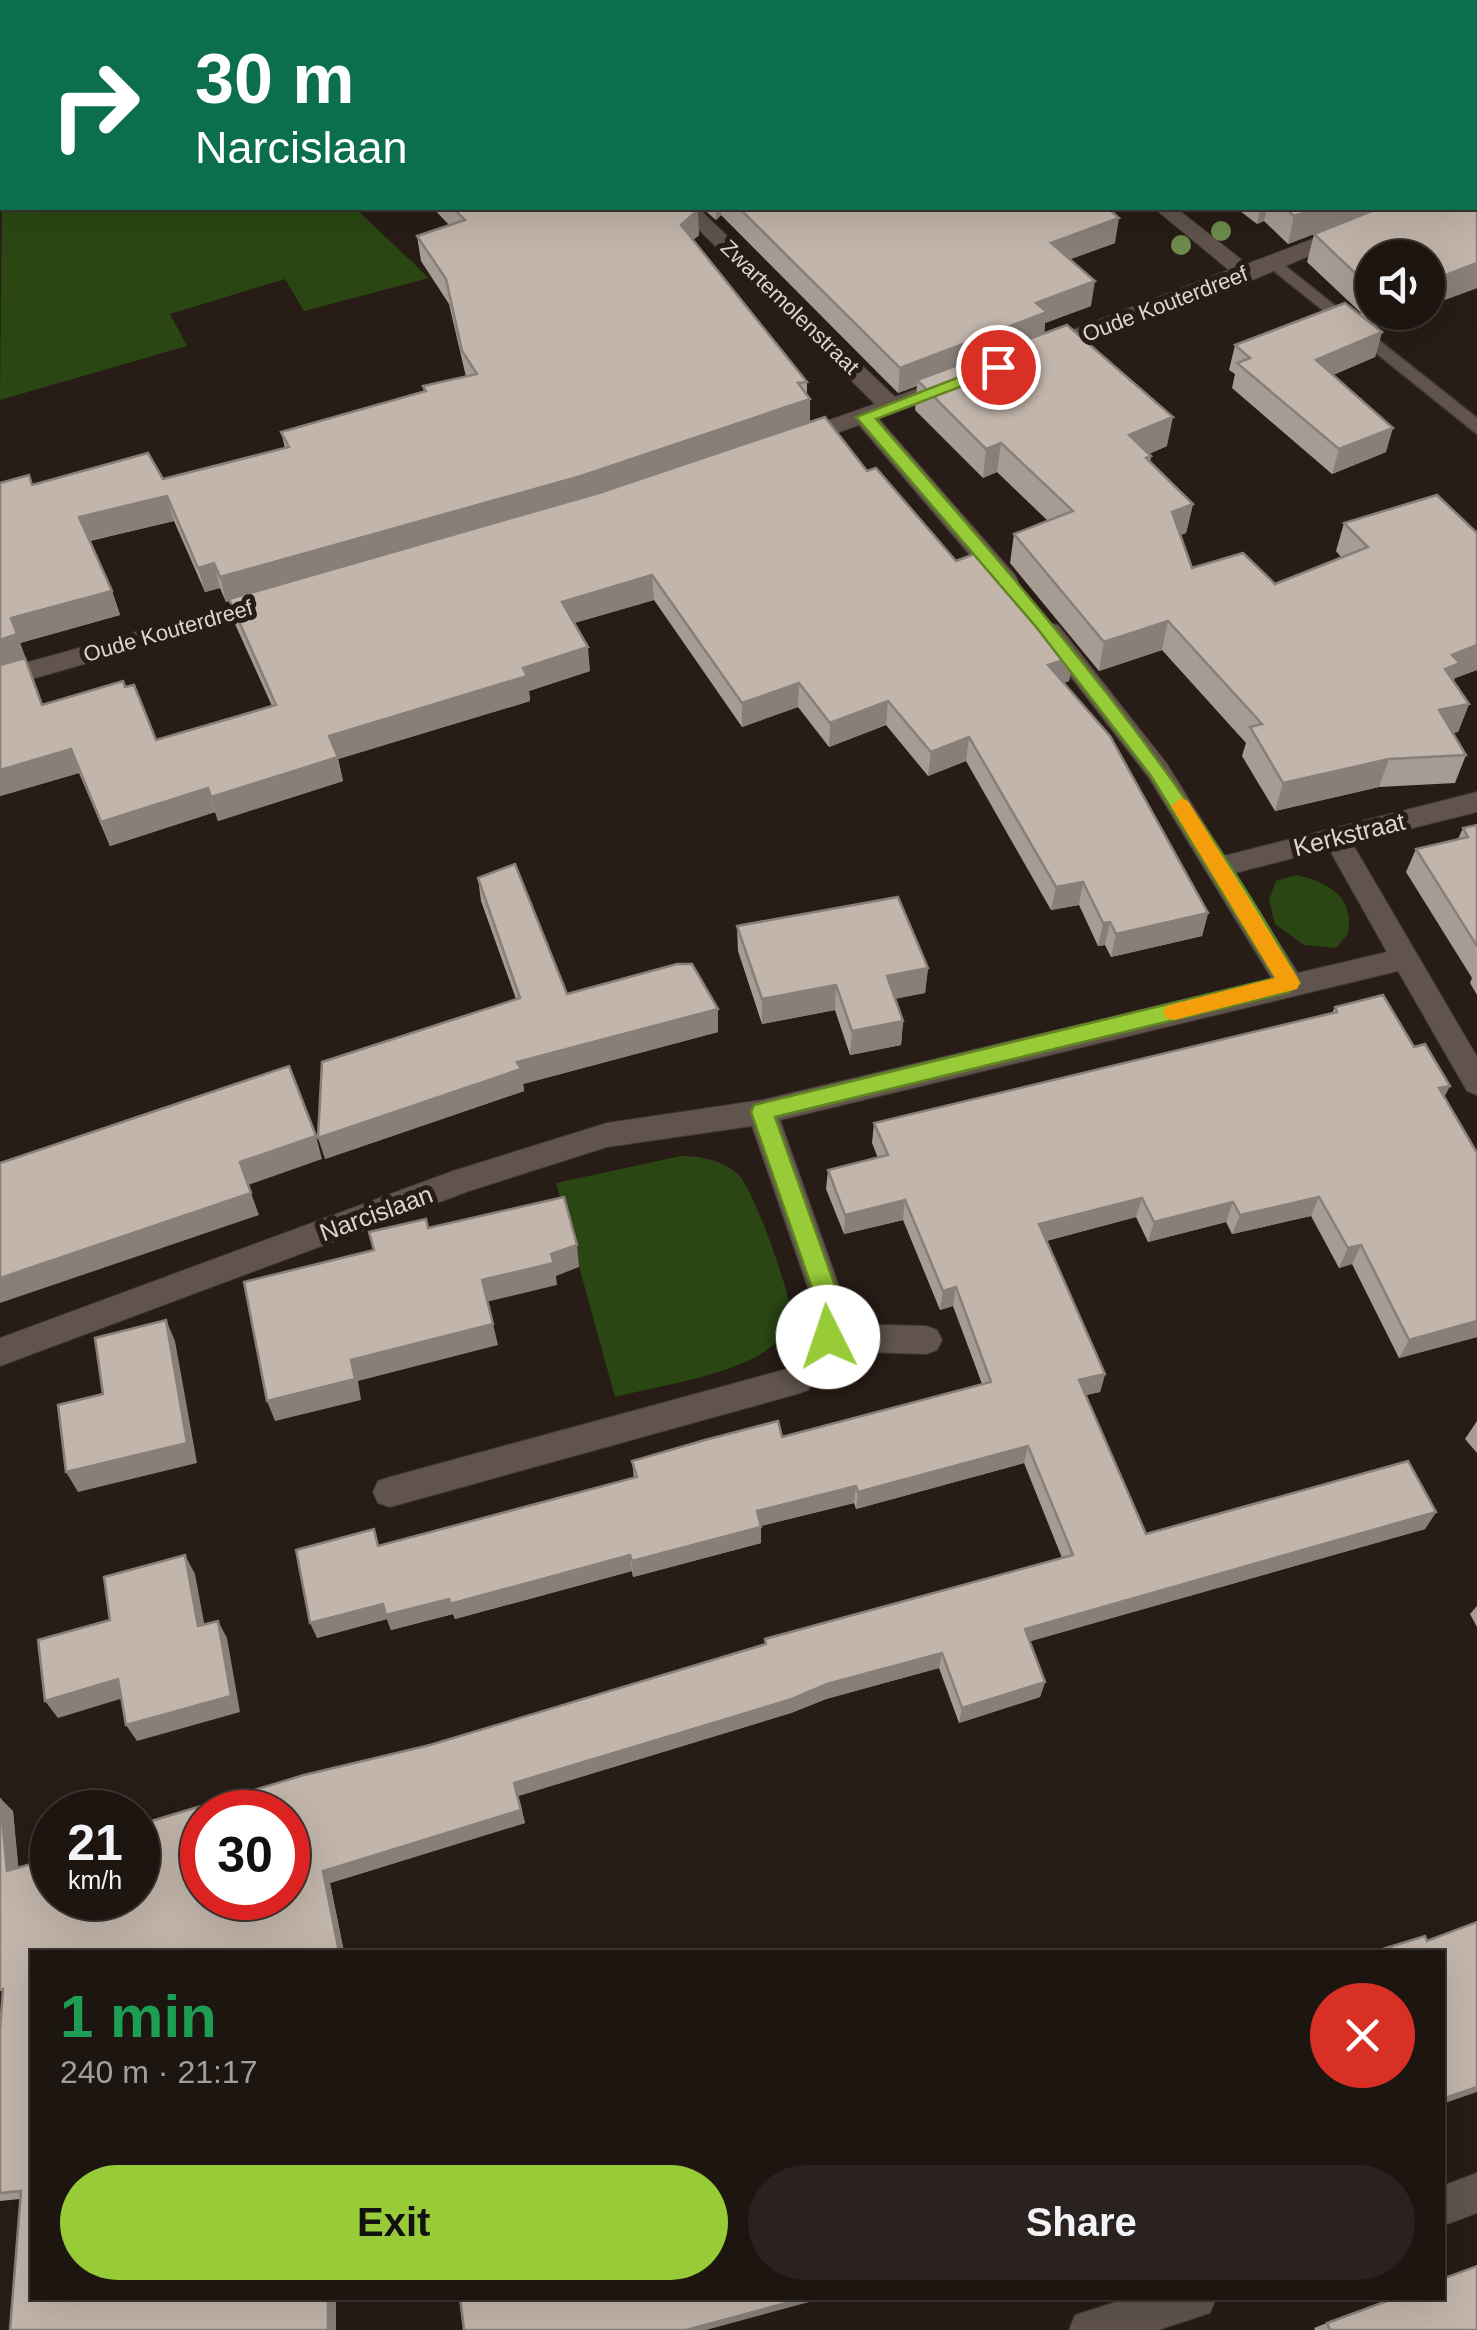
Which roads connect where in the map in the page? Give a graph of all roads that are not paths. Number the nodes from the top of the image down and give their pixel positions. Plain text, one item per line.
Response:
1 (689, 210) edge
2 (1167, 210) edge
3 (1407, 210) edge
4 (1276, 263) junction
5 (1247, 274) junction
6 (1023, 358) edge
7 (967, 379) edge
8 (892, 407) junction
9 (864, 417) junction
10 (1477, 428) edge
11 (774, 448) edge
12 (291, 597) edge
13 (0, 678) edge
14 (1477, 802) edge
15 (1334, 837) junction
16 (1220, 866) junction
17 (1406, 958) junction
18 (1289, 983) junction
19 (1477, 1083) edge
20 (762, 1112) junction
21 (828, 1337) junction
22 (926, 1340) dead end
23 (0, 1352) edge
24 (390, 1492) dead end
25 (1477, 2193) edge
26 (1445, 2205) edge
27 (1189, 2300) edge
28 (1090, 2330) edge

1 - 8 street, Zwartemolenstraat
2 - 5 street
3 - 4 street, Oude Kouterdreef
4 - 5 street, Oude Kouterdreef
4 - 10 lane
5 - 6 street, Oude Kouterdreef
7 - 8 street
8 - 9 street
9 - 11 street
9 - 16 street
12 - 13 street, Oude Kouterdreef
14 - 15 street, Kerkstraat
15 - 16 street, Kerkstraat
15 - 17 street
16 - 18 street
17 - 18 street, Narcislaan
17 - 19 street
18 - 20 street, Narcislaan
20 - 21 street
20 - 23 street, Narcislaan
21 - 22 street
21 - 24 street
25 - 26 street
27 - 28 street

